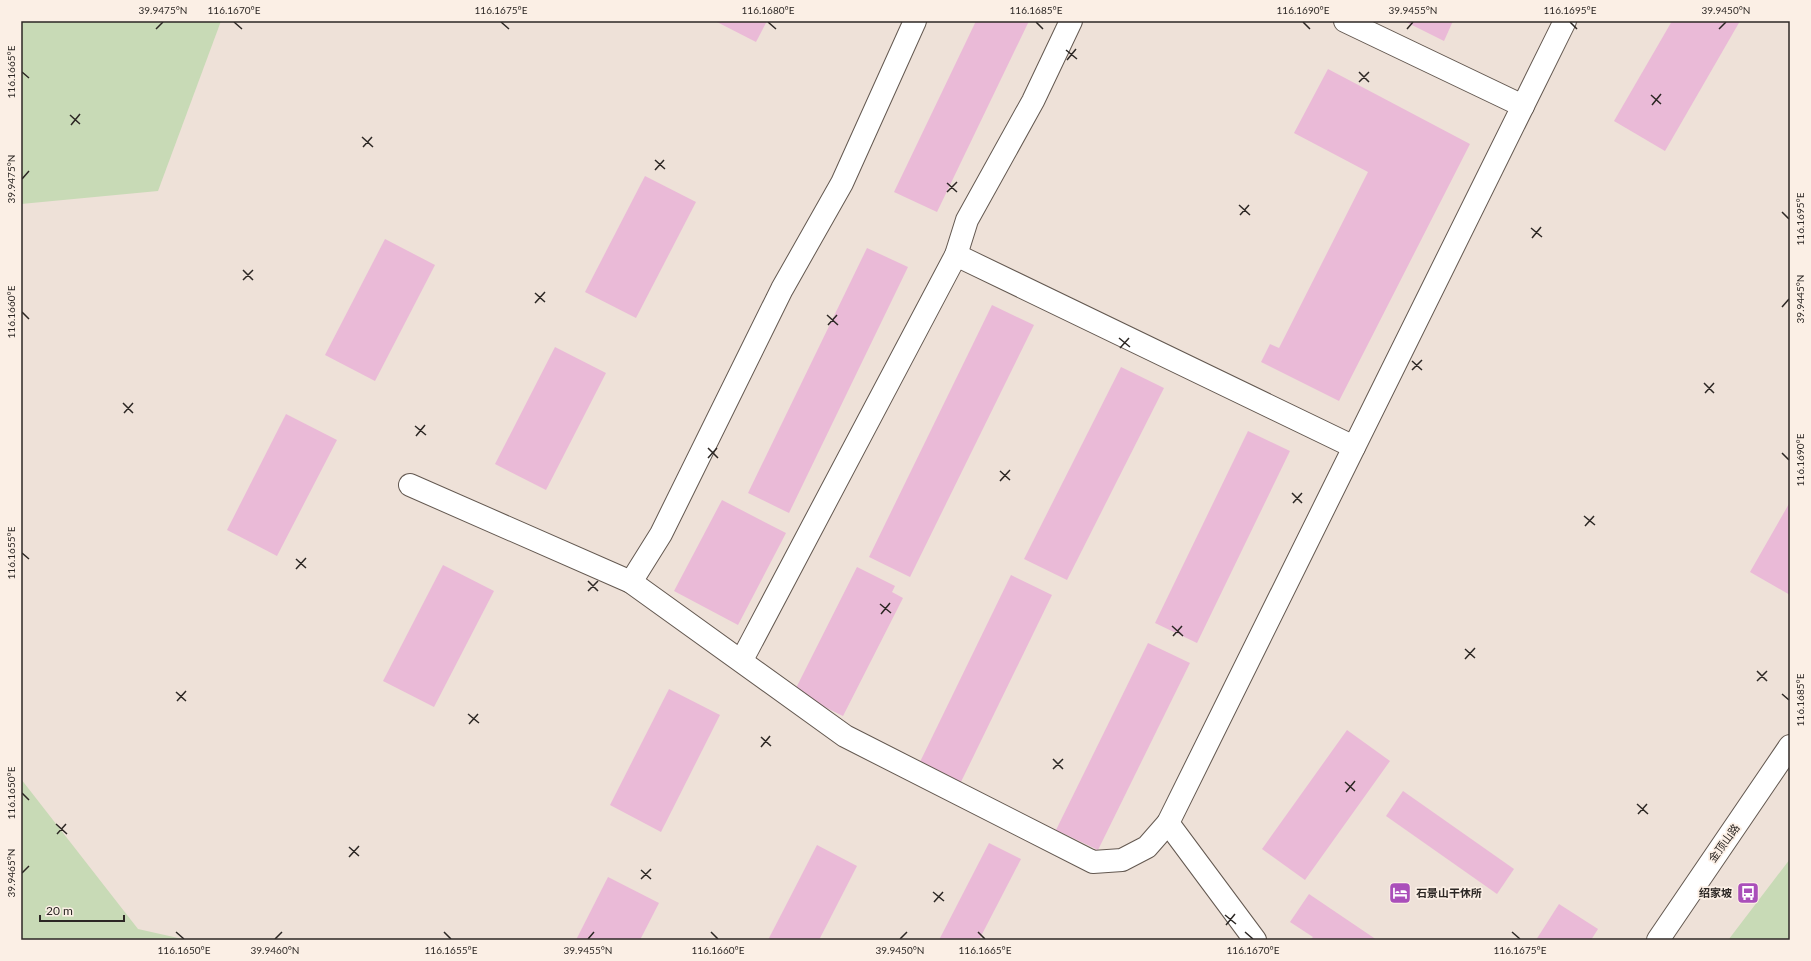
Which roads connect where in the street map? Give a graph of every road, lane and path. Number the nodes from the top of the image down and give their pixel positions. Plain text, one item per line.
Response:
1 (914, 21) edge
2 (1071, 21) edge
3 (1345, 21) edge
4 (1565, 21) edge
5 (1523, 106) junction
6 (956, 255) junction
7 (1354, 447) junction
8 (410, 485) dead end
9 (631, 582) junction
10 (744, 656) dead end
11 (1790, 746) edge
12 (1168, 824) junction
13 (1255, 940) edge
14 (1658, 940) edge

1 - 9 street
2 - 6 street
3 - 5 street
4 - 5 street
5 - 7 street
6 - 7 street
6 - 10 street
7 - 12 street
8 - 9 street
9 - 12 street
11 - 14 street, 金顶山路
12 - 13 street

